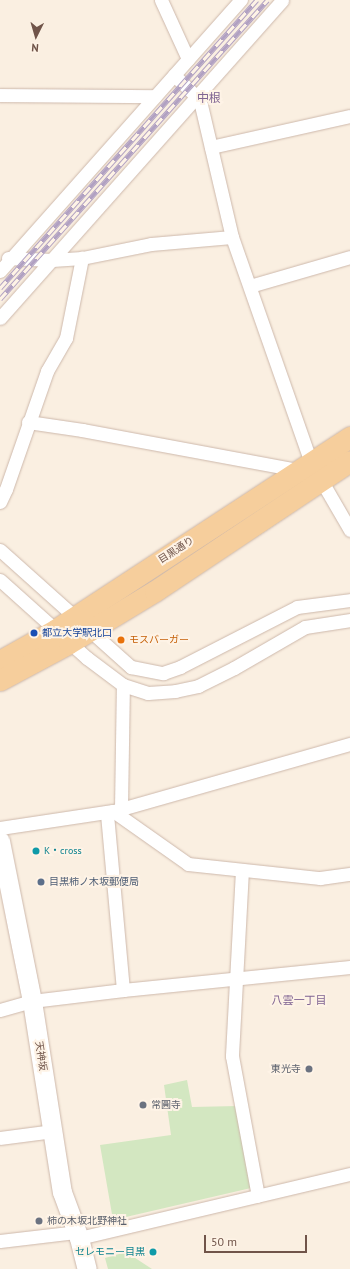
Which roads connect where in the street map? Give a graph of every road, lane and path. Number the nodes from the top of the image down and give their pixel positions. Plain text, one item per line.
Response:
1 (161, 0) edge
2 (241, 0) edge
3 (282, 0) edge
4 (188, 59) junction
5 (174, 75) junction
6 (0, 95) edge
7 (155, 96) junction
8 (196, 96) junction
9 (350, 116) edge
10 (211, 147) junction
11 (232, 237) junction
12 (350, 257) edge
13 (6, 258) edge
14 (82, 258) junction
15 (52, 260) junction
16 (0, 271) edge
17 (250, 286) junction
18 (0, 318) edge
19 (28, 422) junction
20 (350, 437) edge
21 (350, 461) edge
22 (305, 466) junction
23 (322, 480) junction
24 (0, 502) edge
25 (350, 530) edge
26 (0, 550) edge
27 (0, 580) edge
28 (350, 600) edge
29 (350, 620) edge
30 (81, 624) junction
31 (62, 637) junction
32 (0, 661) edge
33 (0, 680) edge
34 (123, 685) junction
35 (350, 744) edge
36 (114, 810) junction
37 (0, 828) edge
38 (0, 841) edge
39 (242, 870) junction
40 (350, 874) edge
41 (350, 967) edge
42 (237, 978) junction
43 (123, 990) junction
44 (32, 1001) junction
45 (0, 1010) edge
46 (53, 1131) junction
47 (0, 1138) edge
48 (350, 1174) edge
49 (258, 1196) junction
50 (78, 1235) junction
51 (0, 1241) edge
52 (88, 1269) edge

1 - 4 street
2 - 4 street
3 - 8 street
4 - 5 street
5 - 7 street
5 - 8 street
6 - 7 street
7 - 13 street
8 - 10 street
8 - 15 street
9 - 10 street
10 - 11 street
11 - 14 street
11 - 17 street
12 - 17 street
13 - 15 street
13 - 16 street
14 - 15 street
14 - 19 street
15 - 18 street
17 - 22 street
19 - 22 street
19 - 24 street
20 - 22 main road, 目黒通り
21 - 23 main road, 目黒通り
22 - 30 main road, 目黒通り
23 - 25 street
23 - 30 main road, 目黒通り
26 - 30 street
27 - 31 street
28 - 30 street
29 - 34 street
30 - 31 main road, 目黒通り
31 - 32 main road, 目黒通り
31 - 33 main road, 目黒通り
31 - 34 street
34 - 36 street
35 - 36 street
36 - 37 street
36 - 39 street
36 - 43 street
38 - 44 street, 天神坂
39 - 40 street
39 - 42 street
41 - 42 street
42 - 43 street
42 - 49 street
43 - 44 street
44 - 45 street
44 - 46 street, 天神坂
46 - 47 street
46 - 50 street, 天神坂
48 - 49 street
49 - 50 street
50 - 51 street
50 - 52 street, 天神坂

